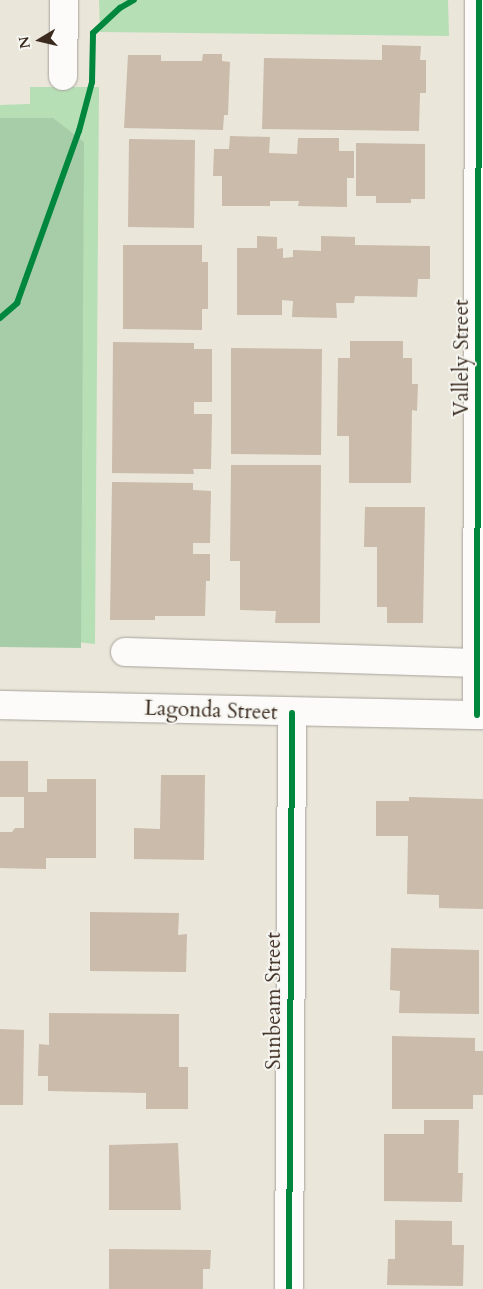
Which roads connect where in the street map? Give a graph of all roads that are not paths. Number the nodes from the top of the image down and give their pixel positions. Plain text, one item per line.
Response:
1 (64, 0) edge
2 (479, 0) edge
3 (63, 76) dead end
4 (125, 652) dead end
5 (478, 663) junction
6 (0, 705) edge
7 (292, 713) junction
8 (480, 715) edge
9 (289, 1289) edge

1 - 3 street
2 - 5 street, Vallely Street
4 - 5 street
5 - 8 street, Vallely Street
6 - 7 street, Lagonda Street
7 - 8 street, Lagonda Street
7 - 9 street, Sunbeam Street

